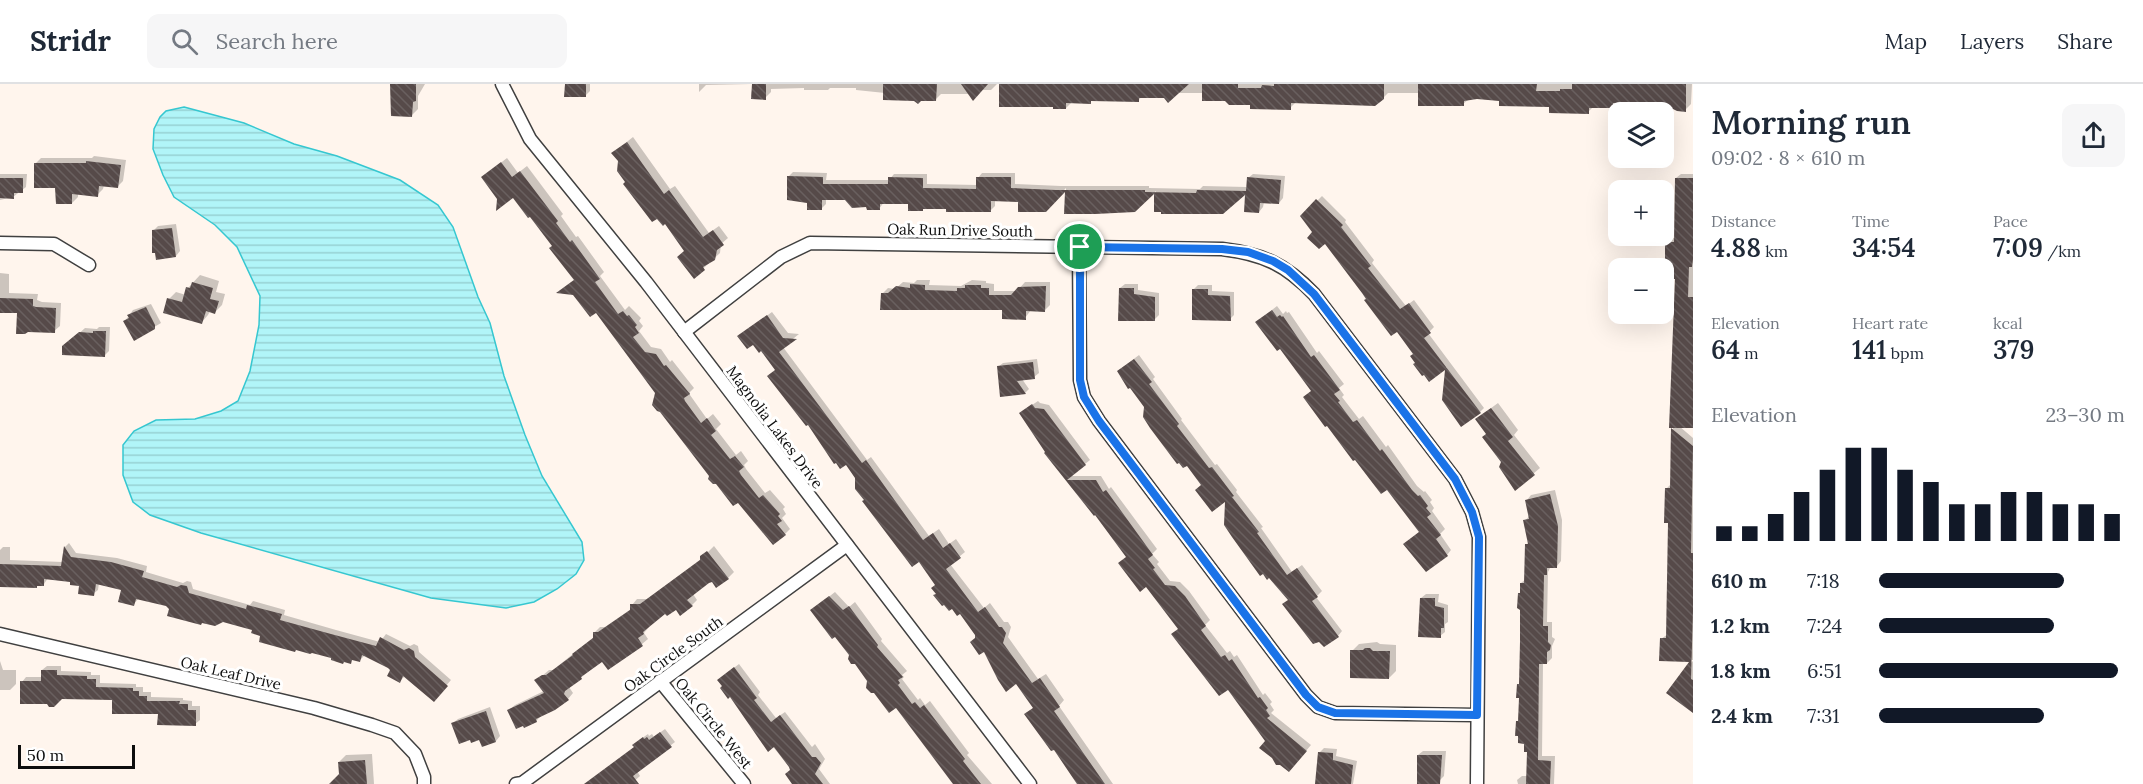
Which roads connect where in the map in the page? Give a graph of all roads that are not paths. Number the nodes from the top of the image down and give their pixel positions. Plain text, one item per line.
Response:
1 (502, 84) edge
2 (0, 243) edge
3 (1080, 247) junction
4 (89, 265) dead end
5 (684, 332) junction
6 (847, 545) junction
7 (0, 634) edge
8 (660, 681) junction
9 (1477, 715) junction
10 (424, 784) edge
11 (516, 784) edge
12 (744, 784) edge
13 (1030, 784) edge
14 (1477, 784) edge

1 - 5 street, Magnolia Lakes Drive
2 - 4 street
3 - 5 street, Oak Run Drive South
3 - 9 street
3 - 9 street, Oak Run Drive South
5 - 6 street, Magnolia Lakes Drive
6 - 8 street, Oak Circle South
6 - 13 street, Magnolia Lakes Drive
7 - 10 street, Oak Leaf Drive
8 - 11 street, Oak Circle South
8 - 12 street, Oak Circle West
9 - 14 street, Oak Run Drive South

